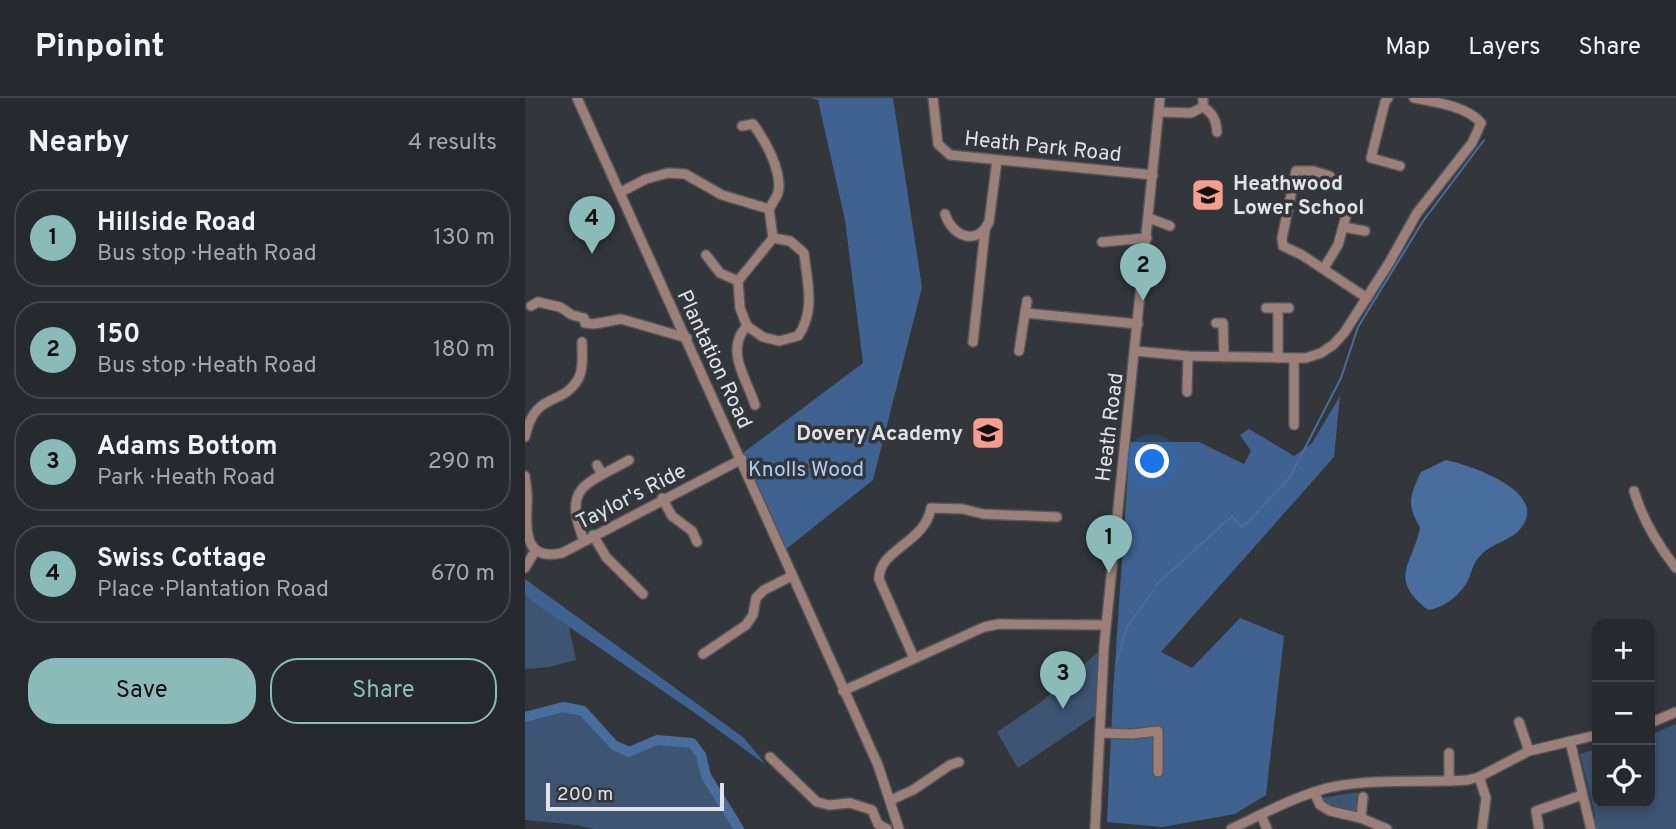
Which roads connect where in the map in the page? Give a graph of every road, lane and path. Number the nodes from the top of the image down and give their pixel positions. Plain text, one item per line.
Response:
1 (577, 98) edge
2 (933, 98) edge
3 (1160, 98) edge
4 (1388, 98) edge
5 (1414, 98) edge
6 (1203, 102) edge
7 (1159, 112) junction
8 (741, 126) dead end
9 (1217, 132) dead end
10 (997, 160) junction
11 (1400, 166) dead end
12 (1153, 175) junction
13 (1331, 176) dead end
14 (621, 192) junction
15 (769, 209) junction
16 (1347, 212) dead end
17 (945, 214) dead end
18 (1149, 218) junction
19 (1170, 226) dead end
20 (1343, 227) junction
21 (985, 230) junction
22 (1365, 231) dead end
23 (773, 238) junction
24 (1147, 238) junction
25 (1102, 242) dead end
26 (706, 255) dead end
27 (1324, 268) junction
28 (738, 281) junction
29 (1367, 298) junction
30 (1027, 301) dead end
31 (531, 306) dead end
32 (1266, 308) dead end
33 (1278, 308) junction
34 (1289, 308) dead end
35 (1025, 313) junction
36 (1224, 323) dead end
37 (1138, 324) junction
38 (747, 326) junction
39 (687, 338) junction
40 (582, 342) dead end
41 (973, 342) dead end
42 (1019, 351) dead end
43 (1135, 351) junction
44 (1188, 356) junction
45 (1224, 357) junction
46 (1277, 358) junction
47 (1294, 358) junction
48 (1187, 392) dead end
49 (755, 405) dead end
50 (1294, 425) dead end
51 (525, 437) edge
52 (742, 459) junction
53 (629, 460) dead end
54 (597, 464) dead end
55 (602, 474) junction
56 (525, 476) edge
57 (1634, 491) dead end
58 (662, 498) junction
59 (1057, 517) dead end
60 (593, 535) junction
61 (584, 541) junction
62 (697, 542) dead end
63 (535, 551) junction
64 (525, 568) edge
65 (1676, 568) edge
66 (792, 576) junction
67 (643, 594) dead end
68 (1106, 625) junction
69 (703, 654) dead end
70 (914, 658) junction
71 (843, 691) junction
72 (1676, 712) edge
73 (1655, 721) edge
74 (1519, 722) dead end
75 (1100, 733) junction
76 (1592, 736) edge
77 (1570, 741) junction
78 (1529, 751) junction
79 (1449, 753) dead end
80 (770, 757) dead end
81 (959, 762) dead end
82 (1158, 772) dead end
83 (1340, 775) dead end
84 (1479, 777) junction
85 (1449, 781) junction
86 (1341, 786) junction
87 (1314, 792) junction
88 (1583, 795) junction
89 (1363, 797) dead end
90 (891, 800) junction
91 (1261, 816) junction
92 (1361, 818) junction
93 (887, 829) edge
94 (899, 829) edge
95 (1095, 829) edge
96 (1231, 829) edge
97 (1267, 829) edge
98 (1387, 829) edge
99 (1482, 829) edge
100 (1539, 829) edge
101 (1591, 829) edge

1 - 14 street, Plantation Road
2 - 10 street, Heath Park Road
3 - 7 street, Heath Road
4 - 11 street
5 - 29 street
6 - 7 street
6 - 9 street
7 - 12 street, Heath Road
8 - 15 street
10 - 12 street, Heath Park Road
10 - 21 street
12 - 18 street, Heath Road
13 - 27 street
14 - 15 street
14 - 39 street, Plantation Road
15 - 23 street
16 - 20 street
17 - 21 street
18 - 19 street
18 - 24 street, Heath Road
20 - 22 street
20 - 27 street
21 - 41 street
23 - 28 street
23 - 38 street
24 - 25 street
24 - 37 street, Heath Road
26 - 28 street
27 - 29 street
28 - 38 street
29 - 47 street
30 - 35 street
31 - 39 street
32 - 33 street
33 - 34 street
33 - 46 street
35 - 37 street
35 - 42 street
36 - 45 street
37 - 43 street, Heath Road
38 - 49 street
39 - 52 street, Plantation Road
40 - 51 street
43 - 44 street
43 - 68 street, Heath Road
44 - 45 street
44 - 48 street
45 - 46 street
46 - 47 street
47 - 50 street
52 - 58 street, Taylor's Ride
52 - 66 street, Plantation Road
53 - 55 street
54 - 55 street
55 - 61 street
56 - 63 street
57 - 65 street
58 - 60 street, Taylor's Ride
58 - 62 street
59 - 70 street
60 - 61 street, Taylor's Ride
60 - 67 street
61 - 63 street, Taylor's Ride
63 - 64 street
66 - 69 street
66 - 71 street, Plantation Road
68 - 70 street
68 - 75 street, Heath Road
70 - 71 street
71 - 90 street, Plantation Road
72 - 73 street
74 - 78 street
75 - 82 street
75 - 95 street, Heath Road
76 - 77 street
77 - 78 street
77 - 88 street
78 - 84 street
79 - 85 street
80 - 93 street
81 - 90 street
83 - 86 street
84 - 85 street
84 - 99 street
85 - 86 street
86 - 87 street
87 - 91 street
87 - 92 street
88 - 100 street
88 - 101 street
89 - 92 street
90 - 94 street, Plantation Road
91 - 96 street
91 - 97 street
92 - 98 street

